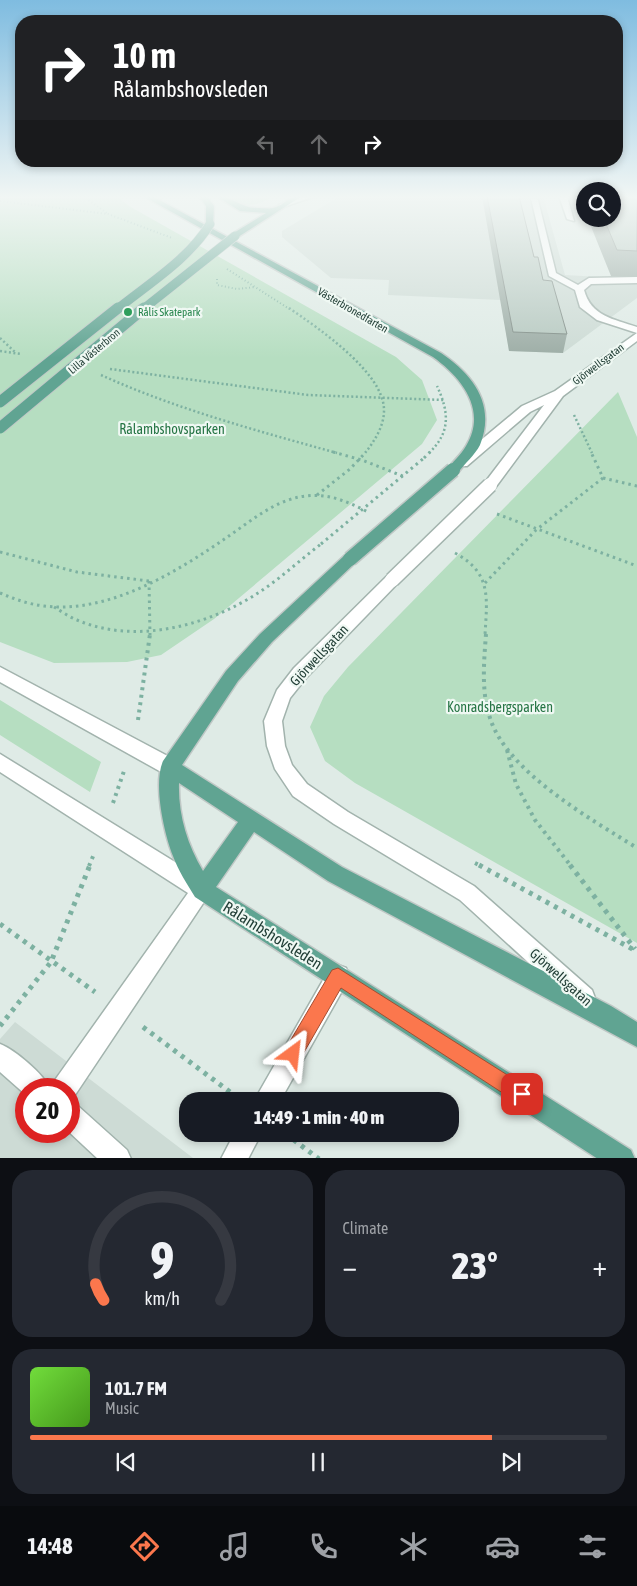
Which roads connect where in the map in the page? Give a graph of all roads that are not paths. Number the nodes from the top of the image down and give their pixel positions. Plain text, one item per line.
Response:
1 (188, 250) edge
2 (216, 250) edge
3 (244, 250) edge
4 (546, 250) edge
5 (637, 280) edge
6 (579, 289) junction
7 (637, 330) edge
8 (637, 336) edge
9 (559, 393) junction
10 (0, 402) edge
11 (0, 428) edge
12 (453, 470) junction
13 (0, 674) edge
14 (0, 762) edge
15 (170, 768) junction
16 (251, 820) junction
17 (202, 890) junction
18 (338, 976) junction
19 (603, 1014) junction
20 (637, 1035) edge
21 (0, 1056) edge
22 (25, 1078) edge
23 (71, 1078) edge
24 (271, 1092) edge
25 (80, 1125) edge
26 (243, 1142) edge
27 (118, 1158) edge
28 (234, 1158) edge
29 (622, 1158) edge

1 - 10 main road, Lilla Västerbron, bridge
2 - 11 main road, Lilla Västerbron, bridge
3 - 12 main road, Västerbronedfarten
4 - 6 street
5 - 6 street
6 - 7 street
8 - 9 street, Gjörwellsgatan
9 - 12 street, Gjörwellsgatan
9 - 19 street, Gjörwellsgatan, bridge
12 - 15 main road, Gjörwellsgatan, bridge
13 - 15 street
14 - 17 street, Rålambshovsleden
15 - 16 main road
15 - 17 main road
16 - 17 main road
16 - 19 main road
17 - 18 main road, Rålambshovsleden
17 - 23 street
18 - 24 street
18 - 29 main road, Rålambshovsleden
19 - 20 main road
21 - 22 street
25 - 27 street
26 - 28 street

